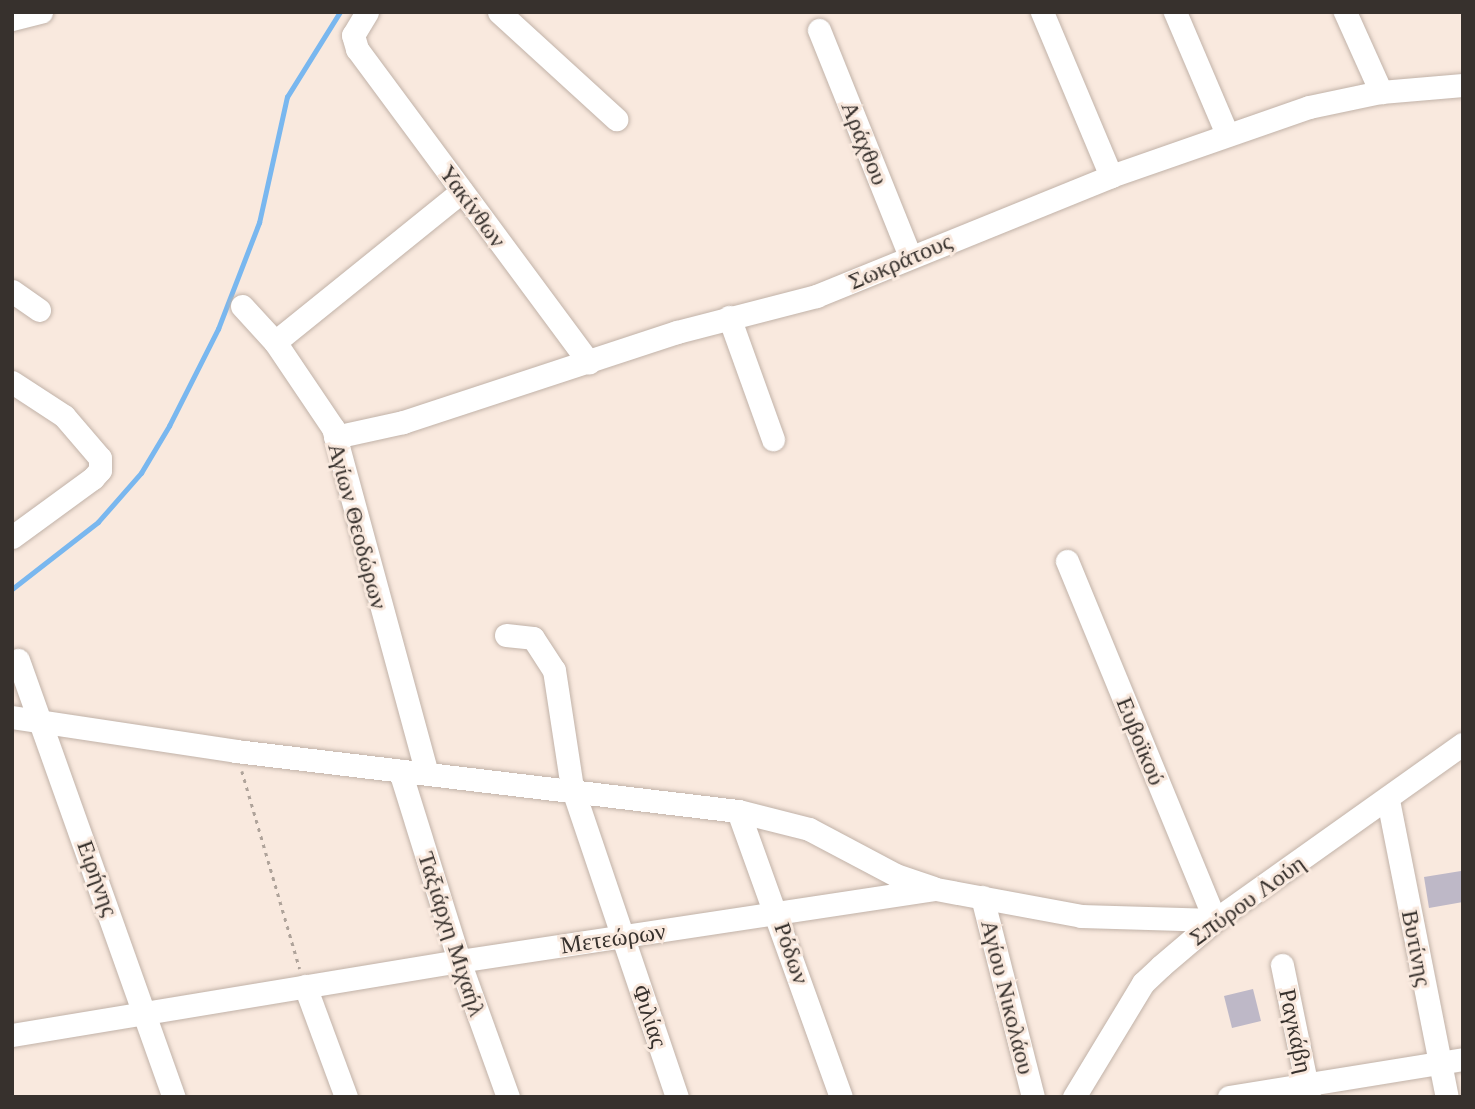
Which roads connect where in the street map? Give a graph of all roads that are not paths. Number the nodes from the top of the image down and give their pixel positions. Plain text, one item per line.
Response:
1 (366, 12) edge
2 (499, 12) edge
3 (1042, 12) edge
4 (1175, 12) edge
5 (1345, 12) edge
6 (819, 30) dead end
7 (1463, 85) edge
8 (1381, 92) junction
9 (616, 119) dead end
10 (1227, 134) junction
11 (1111, 176) junction
12 (462, 191) junction
13 (910, 256) junction
14 (12, 291) edge
15 (242, 306) dead end
16 (39, 310) dead end
17 (729, 317) junction
18 (275, 342) junction
19 (589, 363) junction
20 (12, 382) edge
21 (335, 437) junction
22 (773, 439) dead end
23 (12, 537) edge
24 (1067, 561) dead end
25 (506, 635) dead end
26 (18, 660) dead end
27 (12, 717) edge
28 (42, 723) junction
29 (1463, 744) edge
30 (400, 771) junction
31 (426, 771) junction
32 (572, 787) junction
33 (1388, 800) junction
34 (738, 811) junction
35 (936, 889) junction
36 (982, 897) junction
37 (779, 914) junction
38 (1215, 920) junction
39 (623, 936) junction
40 (459, 961) junction
41 (1282, 965) dead end
42 (305, 986) junction
43 (146, 1011) junction
44 (12, 1035) edge
45 (1451, 1061) edge
46 (1308, 1090) edge
47 (174, 1097) edge
48 (346, 1097) edge
49 (508, 1097) edge
50 (677, 1097) edge
51 (841, 1097) edge
52 (1033, 1097) edge
53 (1074, 1097) edge
54 (1229, 1097) edge
55 (1447, 1097) edge

1 - 12 street, Υακίνθων
2 - 9 street
3 - 11 street
4 - 10 street
5 - 8 street
6 - 13 street, Αράχθου
7 - 8 street, Σωκράτους
8 - 10 street, Σωκράτους
10 - 11 street, Σωκράτους
11 - 13 street, Σωκράτους
12 - 18 street
12 - 19 street, Υακίνθων
13 - 17 street, Σωκράτους
14 - 16 street
15 - 18 street, Αγίων Θεοδώρων
17 - 19 street, Σωκράτους
17 - 22 street
18 - 21 street, Αγίων Θεοδώρων
19 - 21 street, Σωκράτους
20 - 23 street
21 - 31 street, Αγίων Θεοδώρων
24 - 38 street, Ευβοϊκού
25 - 32 street, Φιλίας
26 - 28 street, Ειρήνης
27 - 28 street
28 - 30 street
28 - 43 street, Ειρήνης
29 - 33 street, Σπύρου Λούη
30 - 31 street
30 - 40 street, Ταξιάρχη Μιχαήλ
31 - 32 street
32 - 34 street
32 - 39 street, Φιλίας
33 - 38 street, Σπύρου Λούη
33 - 45 street, Βυτίνης
34 - 35 street
34 - 37 street, Ρόδων
35 - 36 street, Μετεώρων
35 - 37 street, Μετεώρων
36 - 38 street, Μετεώρων
36 - 52 street, Αγίου Νικολάου
37 - 39 street, Μετεώρων
37 - 51 street, Ρόδων
38 - 53 street, Σπύρου Λούη
39 - 40 street, Μετεώρων
39 - 50 street, Φιλίας
40 - 42 street, Μετεώρων
40 - 49 street, Ταξιάρχη Μιχαήλ
41 - 46 street, Ραγκάβη
42 - 43 street, Μετεώρων
42 - 48 street
43 - 44 street, Μετεώρων
43 - 47 street, Ειρήνης
45 - 46 street
45 - 55 street, Βυτίνης
46 - 54 street

